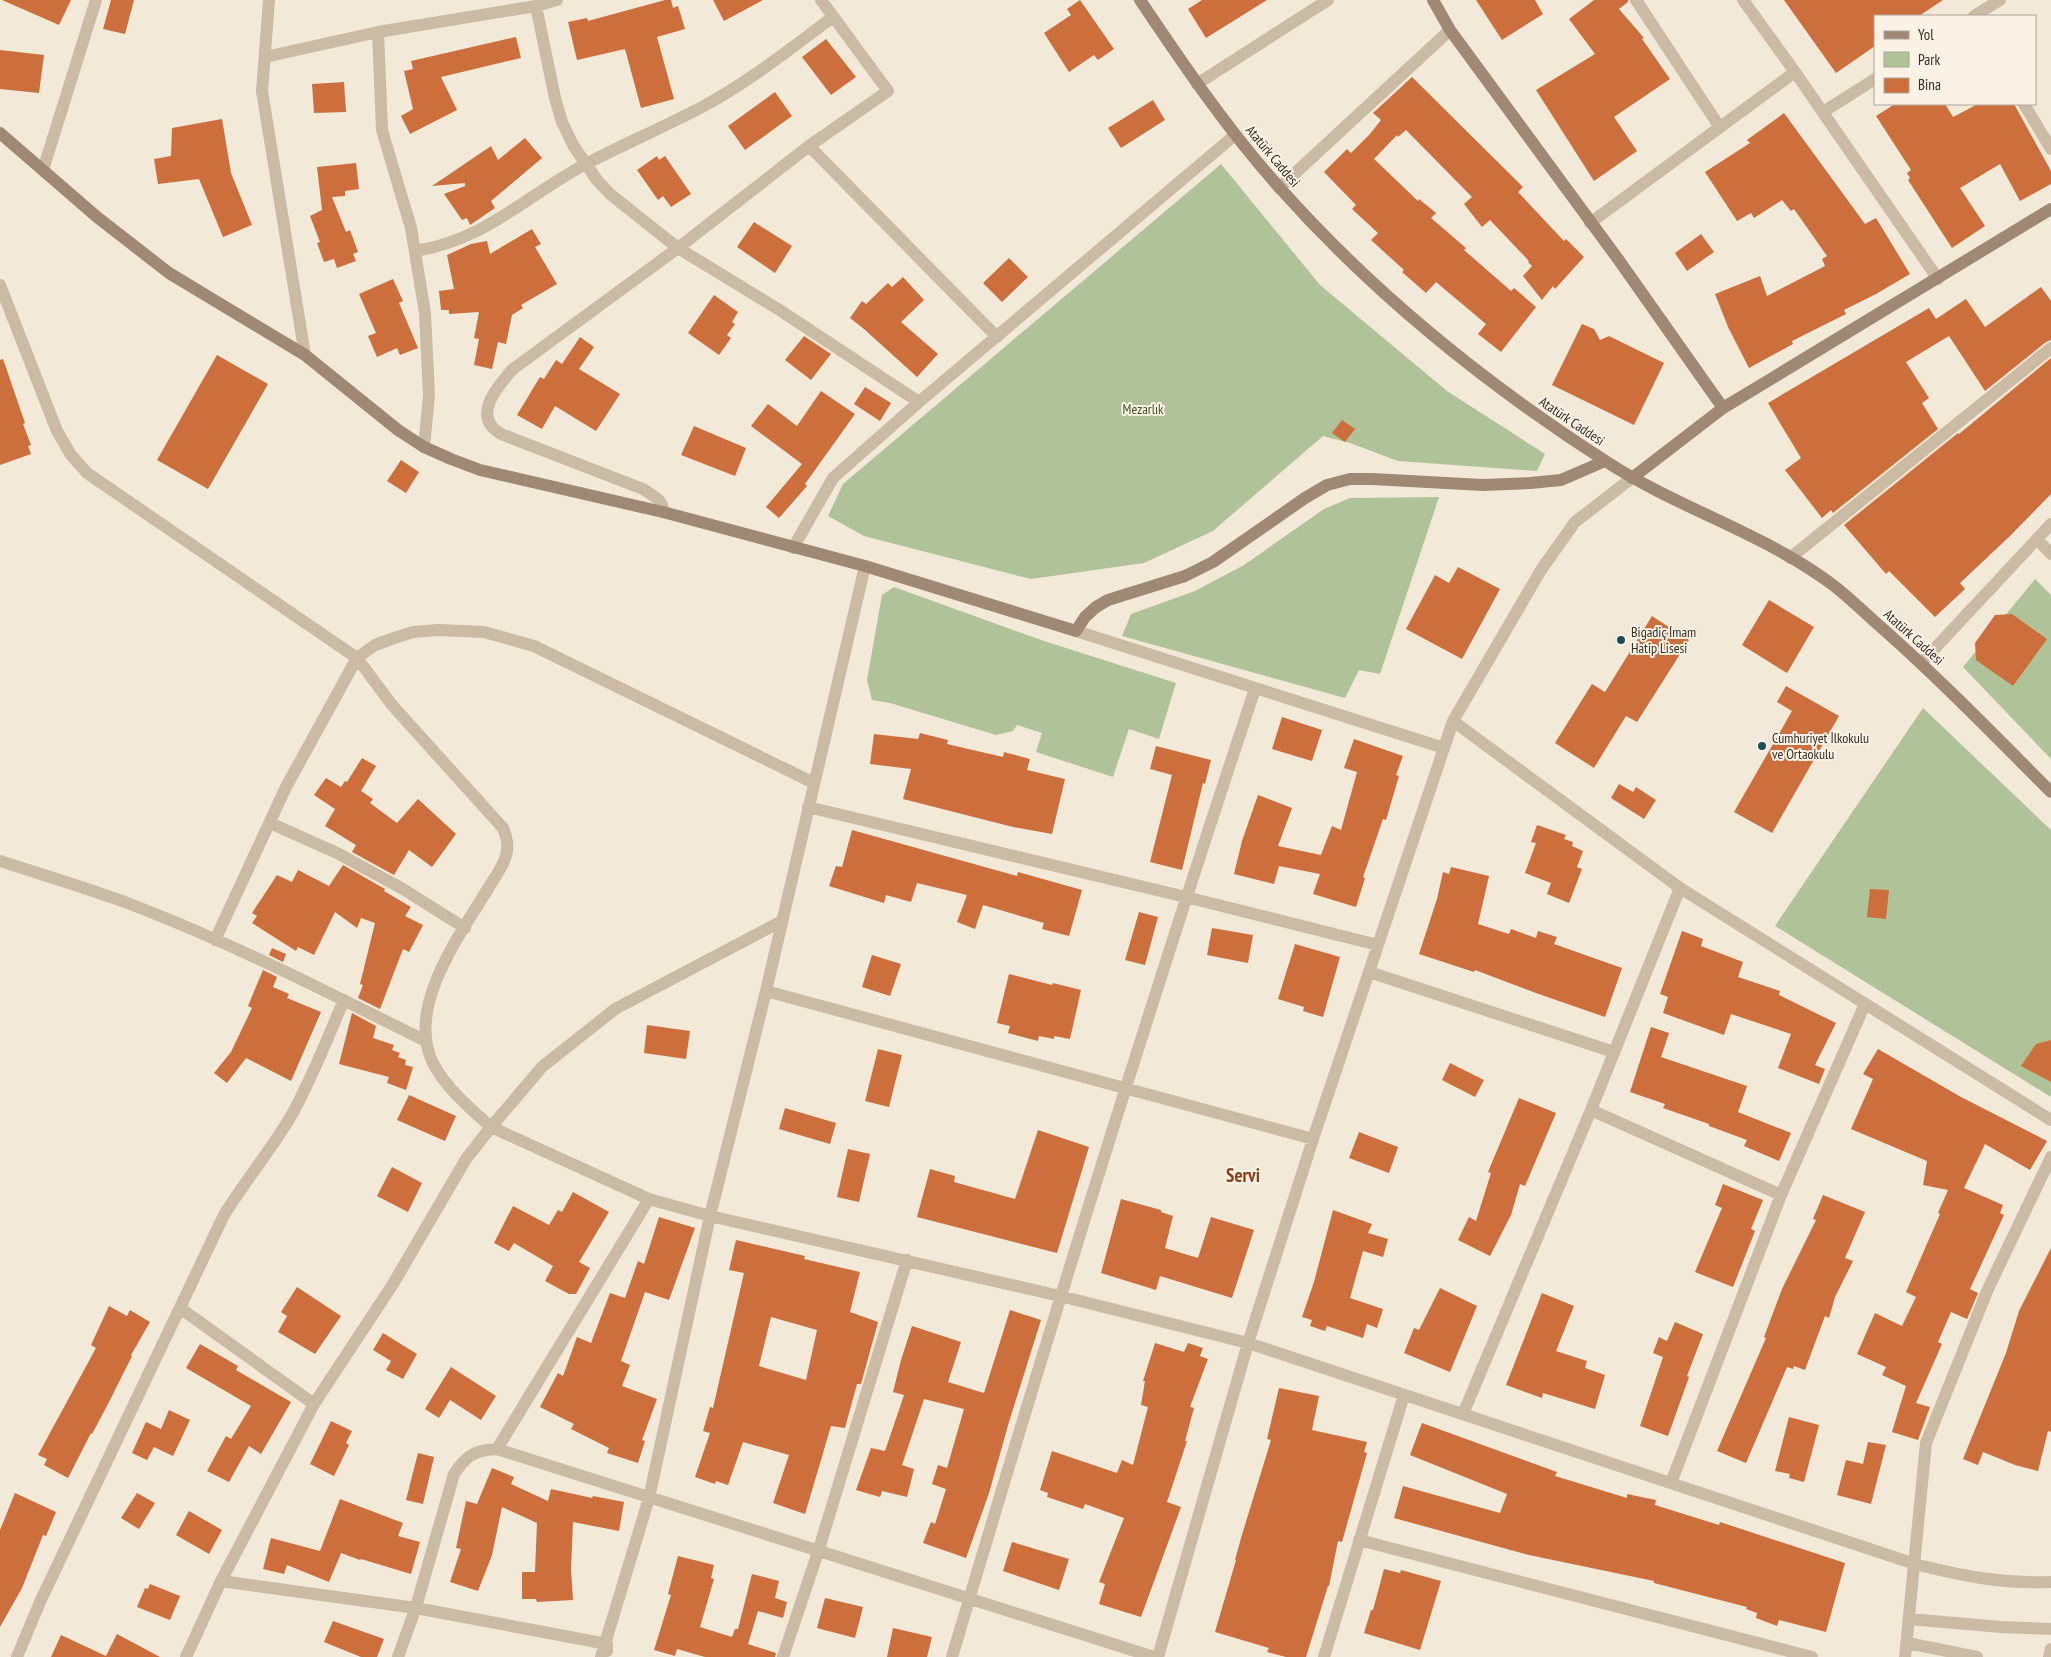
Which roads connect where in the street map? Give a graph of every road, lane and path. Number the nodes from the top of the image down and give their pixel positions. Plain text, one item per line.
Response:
1 (96, 0) edge
2 (269, 0) edge
3 (557, 0) edge
4 (821, 0) edge
5 (1140, 0) edge
6 (1328, 0) edge
7 (1433, 0) edge
8 (1636, 0) edge
9 (1743, 0) edge
10 (2000, 0) edge
11 (536, 6) junction
12 (1976, 15) edge
13 (833, 17) junction
14 (1450, 30) junction
15 (378, 32) junction
16 (264, 57) junction
17 (1795, 72) junction
18 (1874, 80) edge
19 (1197, 84) junction
20 (2025, 105) edge
21 (1822, 112) junction
22 (1719, 126) junction
23 (0, 133) edge
24 (1235, 135) junction
25 (809, 146) junction
26 (2051, 149) edge
27 (584, 165) junction
28 (44, 170) junction
29 (1279, 188) junction
30 (2051, 209) edge
31 (1590, 222) junction
32 (678, 248) junction
33 (415, 251) junction
34 (1938, 279) junction
35 (0, 285) edge
36 (997, 337) junction
37 (2051, 348) edge
38 (305, 355) junction
39 (920, 402) junction
40 (1723, 408) junction
41 (424, 447) junction
42 (1605, 462) junction
43 (1632, 478) junction
44 (664, 512) junction
45 (2051, 524) edge
46 (2037, 539) junction
47 (793, 548) junction
48 (2051, 554) edge
49 (1790, 558) junction
50 (865, 566) junction
51 (1076, 632) junction
52 (357, 658) junction
53 (1922, 662) junction
54 (1255, 689) junction
55 (1453, 721) junction
56 (1444, 748) junction
57 (814, 783) junction
58 (2051, 792) edge
59 (808, 807) junction
60 (270, 823) junction
61 (0, 861) edge
62 (1680, 888) junction
63 (1186, 897) junction
64 (782, 921) junction
65 (465, 928) junction
66 (215, 940) junction
67 (1378, 945) junction
68 (1369, 972) junction
69 (766, 991) junction
70 (344, 1000) junction
71 (1865, 1004) junction
72 (426, 1041) junction
73 (1614, 1052) junction
74 (1126, 1088) junction
75 (1591, 1110) junction
76 (2051, 1120) edge
77 (492, 1126) junction
78 (1313, 1139) junction
79 (2051, 1157) edge
80 (1781, 1195) junction
81 (649, 1199) junction
82 (710, 1216) junction
83 (907, 1260) junction
84 (1060, 1296) junction
85 (180, 1308) junction
86 (1248, 1343) junction
87 (1404, 1395) junction
88 (314, 1404) junction
89 (1463, 1414) junction
90 (497, 1449) junction
91 (1671, 1483) junction
92 (649, 1498) junction
93 (1360, 1540) junction
94 (818, 1552) junction
95 (1915, 1564) junction
96 (221, 1581) junction
97 (2051, 1582) edge
98 (969, 1599) junction
99 (416, 1608) junction
100 (1909, 1619) junction
101 (2051, 1629) edge
102 (1906, 1643) junction
103 (2051, 1649) edge
104 (607, 1651) edge
105 (17, 1657) edge
106 (186, 1657) edge
107 (398, 1657) edge
108 (601, 1657) edge
109 (783, 1657) edge
110 (952, 1657) edge
111 (1156, 1657) edge
112 (1324, 1657) edge
113 (1812, 1657) edge
114 (1905, 1657) edge
115 (1977, 1657) edge
116 (2049, 1657) edge

1 - 28 street
2 - 16 street
3 - 11 street
4 - 13 street
5 - 19 street, Atatürk Caddesi
6 - 19 street
7 - 14 street
8 - 22 street
9 - 17 street
10 - 12 street
11 - 15 street
11 - 27 street
13 - 25 street
13 - 27 street
14 - 29 street
14 - 31 street
15 - 16 street
15 - 33 street
16 - 38 street
17 - 21 street
17 - 22 street
18 - 21 street
19 - 24 street, Atatürk Caddesi
20 - 26 street
21 - 34 street
22 - 31 street
23 - 28 street
24 - 29 street, Atatürk Caddesi
24 - 36 street
25 - 32 street
25 - 36 street
27 - 32 street
27 - 33 street
28 - 38 street
29 - 42 street, Atatürk Caddesi
30 - 34 street
31 - 40 street
32 - 39 street
32 - 44 street
33 - 41 street
34 - 40 street
35 - 52 street
36 - 39 street
37 - 49 street
38 - 41 street
39 - 47 street
40 - 43 street
41 - 44 street
42 - 43 street, Atatürk Caddesi
42 - 51 street
43 - 49 street, Atatürk Caddesi
43 - 55 street
44 - 47 street
45 - 46 street
46 - 48 street
46 - 53 street
47 - 50 street
49 - 53 street, Atatürk Caddesi
50 - 51 street
50 - 57 street
51 - 54 street
52 - 57 street
52 - 60 street
52 - 65 street
53 - 58 street, Atatürk Caddesi
54 - 56 street
54 - 63 street
55 - 56 street
55 - 62 street
56 - 67 street
57 - 59 street
59 - 63 street
59 - 64 street
60 - 65 street
60 - 66 street
61 - 66 street
62 - 71 street
62 - 73 street
63 - 67 street
63 - 74 street
64 - 69 street
64 - 77 street
65 - 72 street
66 - 70 street
67 - 68 street
68 - 73 street
68 - 78 street
69 - 74 street
69 - 82 street
70 - 72 street
70 - 85 street
71 - 76 street
71 - 80 street
72 - 77 street
73 - 75 street
74 - 78 street
74 - 84 street
75 - 80 street
75 - 89 street
77 - 81 street
77 - 88 street
78 - 86 street
79 - 95 street
80 - 91 street
81 - 82 street
81 - 90 street
82 - 83 street
82 - 92 street
83 - 84 street
83 - 94 street
84 - 86 street
84 - 98 street
85 - 88 street
85 - 105 street
86 - 87 street
86 - 111 street
87 - 89 street
87 - 93 street
88 - 96 street
89 - 91 street
90 - 92 street
90 - 99 street
91 - 95 street
92 - 94 street
92 - 104 street
93 - 112 street
93 - 113 street
94 - 98 street
94 - 109 street
95 - 97 street
95 - 100 street
96 - 99 street
96 - 106 street
98 - 110 street
98 - 111 street
99 - 104 street
99 - 107 street
100 - 101 street
100 - 102 street
102 - 114 street
102 - 115 street
103 - 116 street
104 - 108 street

